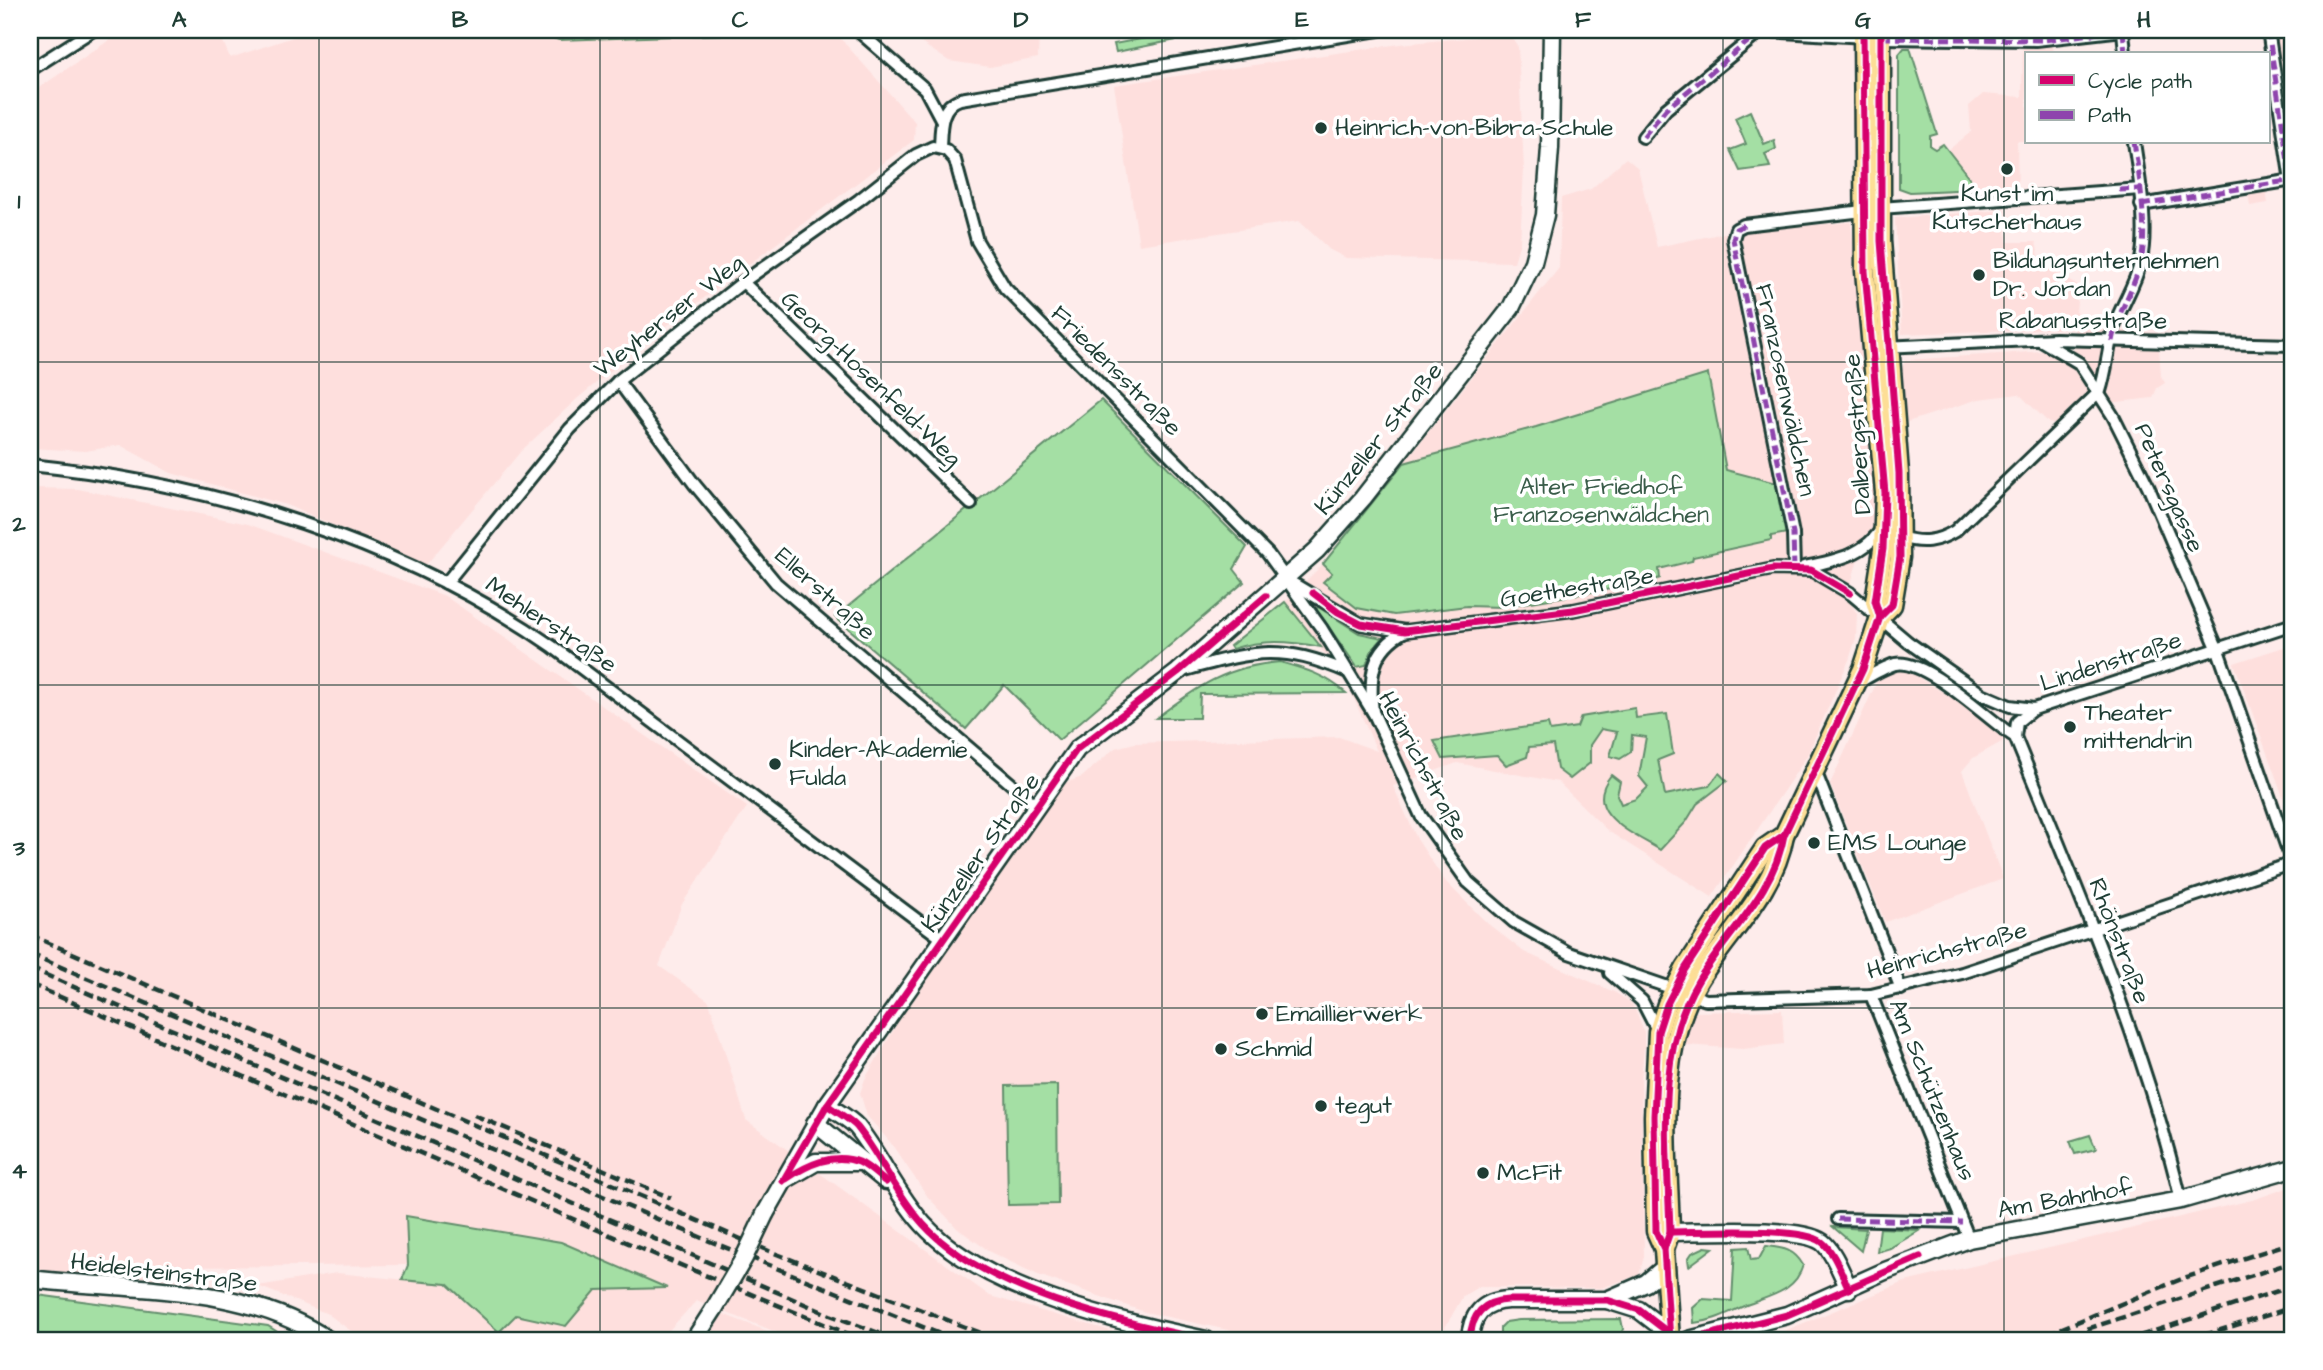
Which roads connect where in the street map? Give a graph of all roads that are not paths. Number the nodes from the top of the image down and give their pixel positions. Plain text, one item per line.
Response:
1 (93, 30) edge
2 (857, 30) edge
3 (1378, 30) edge
4 (1552, 30) edge
5 (1757, 30) edge
6 (2123, 30) edge
7 (2268, 30) edge
8 (1872, 34) edge
9 (2079, 34) edge
10 (1304, 35) edge
11 (2045, 35) edge
12 (2124, 52) edge
13 (30, 70) edge
14 (942, 119) junction
15 (1643, 137) dead end
16 (2134, 144) edge
17 (940, 148) junction
18 (2292, 181) edge
19 (2141, 189) junction
20 (2141, 205) junction
21 (1872, 209) junction
22 (743, 282) junction
23 (2040, 340) junction
24 (2112, 341) junction
25 (2293, 345) edge
26 (1880, 347) junction
27 (618, 381) junction
28 (2100, 391) junction
29 (30, 465) edge
30 (971, 505) dead end
31 (1884, 525) junction
32 (1900, 537) junction
33 (1794, 569) junction
34 (1286, 579) junction
35 (446, 583) junction
36 (1880, 617) junction
37 (2293, 624) edge
38 (1405, 631) junction
39 (2218, 650) junction
40 (1178, 672) junction
41 (1349, 673) junction
42 (1856, 684) junction
43 (2034, 709) junction
44 (1374, 715) junction
45 (2015, 737) junction
46 (1816, 773) junction
47 (1037, 806) junction
48 (2293, 864) edge
49 (2094, 930) junction
50 (944, 940) junction
51 (1602, 967) junction
52 (1901, 989) junction
53 (1682, 992) junction
54 (1871, 995) junction
55 (1658, 1032) junction
56 (827, 1105) junction
57 (815, 1123) junction
58 (859, 1162) junction
59 (2293, 1168) edge
60 (783, 1181) junction
61 (893, 1187) junction
62 (2181, 1200) junction
63 (1838, 1219) dead end
64 (1962, 1222) junction
65 (1670, 1232) junction
66 (1969, 1239) junction
67 (1664, 1258) junction
68 (30, 1279) edge
69 (1849, 1289) junction
70 (1607, 1300) junction
71 (1669, 1337) edge
72 (328, 1340) edge
73 (694, 1340) edge
74 (1206, 1340) edge
75 (1470, 1340) edge
76 (1691, 1340) edge

1 - 13 street
2 - 14 street
3 - 10 street
4 - 34 main road, Künzeller Straße
5 - 8 street
5 - 15 street
6 - 9 street
6 - 12 street
7 - 18 street
8 - 11 street
8 - 21 main road, Dalbergstraße
9 - 11 street
10 - 14 street
14 - 17 street
16 - 19 street
17 - 22 street, Weyherser Weg
17 - 34 street, Friedensstraße
18 - 20 street
19 - 20 street
19 - 21 street
20 - 24 street
21 - 26 main road, Dalbergstraße
21 - 33 street, Franzosenwäldchen
22 - 27 street, Weyherser Weg
22 - 30 street, Georg-Hosenfeld-Weg
23 - 24 street, Rabanusstraße
23 - 26 street, Rabanusstraße
23 - 28 street, Petersgasse
24 - 25 street, Rabanusstraße
24 - 28 street
26 - 31 main road, Dalbergstraße
26 - 32 main road, Dalbergstraße
27 - 35 street, Weyherser Weg
27 - 47 street, Ellerstraße
28 - 32 street
28 - 39 street, Petersgasse
29 - 35 street, Mehlerstraße
31 - 33 street, Goethestraße
31 - 36 main road, Dalbergstraße
32 - 36 main road, Dalbergstraße
33 - 36 street, Goethestraße
33 - 38 street, Goethestraße
34 - 38 street, Goethestraße
34 - 40 main road, Künzeller Straße
34 - 41 street, Heinrichstraße
35 - 50 street, Mehlerstraße
36 - 42 main road
36 - 43 street, Lindenstraße
37 - 39 street, Lindenstraße
38 - 44 street
39 - 43 street, Lindenstraße
39 - 48 street, Petersgasse
40 - 41 street, Heinrichstraße
40 - 47 main road, Künzeller Straße
41 - 44 street, Heinrichstraße
42 - 45 street
42 - 46 main road
43 - 45 street
44 - 51 street, Heinrichstraße
45 - 49 street, Rhönstraße
46 - 52 street, Am Schützenhaus
46 - 53 main road
47 - 50 main road, Künzeller Straße
48 - 49 street, Heinrichstraße
49 - 52 street, Heinrichstraße
49 - 62 street, Rhönstraße
50 - 56 main road, Künzeller Straße
51 - 53 street, Heinrichstraße
51 - 55 street, Heinrichstraße
52 - 54 street, Heinrichstraße
53 - 54 street, Heinrichstraße
53 - 55 main road
53 - 65 main road
54 - 64 street, Am Schützenhaus
55 - 67 main road
56 - 57 main road, Künzeller Straße
56 - 61 main road
57 - 58 main road
57 - 60 main road, Künzeller Straße
58 - 60 main road
58 - 61 main road
59 - 62 main road, Am Bahnhof
60 - 73 main road, Künzeller Straße, bridge
61 - 74 main road
62 - 66 main road, Am Bahnhof
63 - 64 street
64 - 66 street, Am Schützenhaus
65 - 67 main road
65 - 69 main road
66 - 69 main road, Am Bahnhof
67 - 70 main road
67 - 71 main road
68 - 72 main road, Heidelsteinstraße
69 - 76 main road, Am Bahnhof
70 - 71 main road
70 - 75 main road

